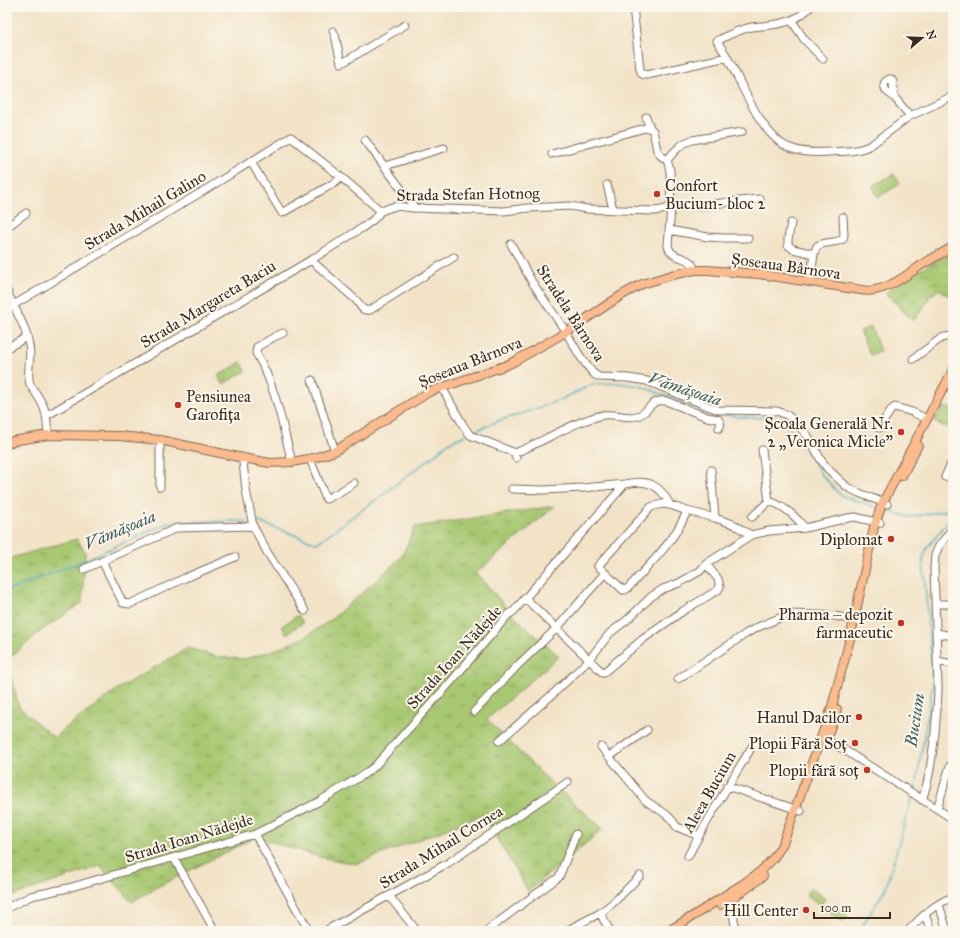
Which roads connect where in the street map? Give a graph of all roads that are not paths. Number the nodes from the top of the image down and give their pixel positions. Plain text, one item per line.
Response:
1 (633, 7) edge
2 (810, 7) edge
3 (792, 21) junction
4 (404, 25) dead end
5 (333, 31) dead end
6 (727, 57) junction
7 (823, 59) dead end
8 (953, 96) edge
9 (894, 97) dead end
10 (910, 116) junction
11 (646, 117) dead end
12 (650, 128) junction
13 (742, 132) dead end
14 (291, 137) joint
15 (365, 140) dead end
16 (444, 148) dead end
17 (552, 154) dead end
18 (666, 160) junction
19 (251, 162) junction
20 (385, 167) junction
21 (341, 177) junction
22 (607, 186) dead end
23 (760, 199) dead end
24 (671, 207) junction
25 (413, 208) junction
26 (613, 209) junction
27 (380, 211) junction
28 (26, 212) dead end
29 (843, 216) dead end
30 (791, 223) dead end
31 (7, 227) edge
32 (669, 230) junction
33 (748, 238) dead end
34 (511, 244) dead end
35 (953, 247) edge
36 (814, 254) junction
37 (454, 257) dead end
38 (310, 260) junction
39 (695, 270) junction
40 (810, 282) junction
41 (7, 291) edge
42 (10, 307) edge
43 (566, 332) junction
44 (283, 333) dead end
45 (27, 337) junction
46 (953, 338) edge
47 (7, 348) edge
48 (913, 359) dead end
49 (953, 370) edge
50 (312, 380) dead end
51 (953, 381) edge
52 (442, 386) junction
53 (46, 416) junction
54 (926, 419) junction
55 (719, 428) dead end
56 (879, 428) dead end
57 (48, 435) junction
58 (160, 440) junction
59 (7, 444) edge
60 (762, 450) dead end
61 (334, 451) junction
62 (243, 458) junction
63 (311, 458) junction
64 (953, 460) edge
65 (292, 462) junction
66 (712, 470) dead end
67 (945, 477) dead end
68 (354, 483) dead end
69 (625, 484) junction
70 (160, 487) dead end
71 (512, 489) dead end
72 (769, 501) junction
73 (884, 504) junction
74 (670, 505) junction
75 (687, 512) junction
76 (752, 517) dead end
77 (715, 518) junction
78 (879, 520) junction
79 (254, 526) junction
80 (806, 528) junction
81 (953, 528) edge
82 (751, 534) junction
83 (235, 557) dead end
84 (102, 561) junction
85 (706, 564) junction
86 (84, 569) dead end
87 (605, 573) junction
88 (525, 598) junction
89 (936, 604) junction
90 (953, 604) edge
91 (305, 611) dead end
92 (856, 621) junction
93 (557, 628) junction
94 (936, 633) junction
95 (953, 636) edge
96 (590, 660) junction
97 (937, 661) junction
98 (953, 664) edge
99 (678, 679) dead end
100 (474, 712) dead end
101 (647, 730) dead end
102 (824, 739) junction
103 (500, 741) dead end
104 (755, 742) dead end
105 (601, 747) dead end
106 (609, 757) junction
107 (953, 761) edge
108 (568, 782) dead end
109 (727, 786) junction
110 (916, 796) junction
111 (937, 809) junction
112 (798, 810) junction
113 (953, 819) edge
114 (255, 834) junction
115 (576, 834) dead end
116 (699, 836) junction
117 (688, 856) dead end
118 (174, 858) junction
119 (640, 876) dead end
120 (389, 896) junction
121 (728, 897) junction
122 (953, 897) edge
123 (939, 904) junction
124 (7, 908) edge
125 (600, 913) junction
126 (925, 914) junction
127 (215, 931) edge
128 (309, 931) edge
129 (325, 931) edge
130 (417, 931) edge
131 (486, 931) edge
132 (566, 931) edge
133 (610, 931) edge
134 (668, 931) edge
135 (679, 931) edge
136 (736, 931) edge
137 (908, 931) edge
138 (931, 931) edge
139 (948, 931) edge

1 - 6 street
2 - 3 street
3 - 6 street
3 - 7 street
4 - 5 street
6 - 10 street
8 - 10 street
9 - 10 street
11 - 12 street
12 - 17 street
12 - 18 street
13 - 18 street
14 - 19 street, Strada Mihail Galino
14 - 21 street, Strada Stefan Hotnog
15 - 20 street
16 - 20 street
18 - 24 street
19 - 21 street
19 - 42 street, Strada Mihail Galino
20 - 25 street
21 - 27 street, Strada Stefan Hotnog
22 - 26 street
23 - 24 street, Strada Stefan Hotnog
24 - 26 street, Strada Stefan Hotnog
24 - 32 street
25 - 26 street, Strada Stefan Hotnog
25 - 27 street, Strada Stefan Hotnog
27 - 38 street, Strada Margareta Baciu
28 - 31 street
29 - 36 street
30 - 36 street
32 - 33 street
32 - 39 street
34 - 43 street, Stradela Bârnova
35 - 40 main road, Șoseaua Bârnova
36 - 40 street
37 - 38 street
38 - 53 street, Strada Margareta Baciu
39 - 40 main road, Șoseaua Bârnova
39 - 43 main road, Șoseaua Bârnova
41 - 42 street
42 - 45 street
43 - 52 main road, Șoseaua Bârnova
43 - 73 street, Stradela Bârnova
44 - 65 street
45 - 47 street
45 - 53 street
46 - 48 street
49 - 54 main road
50 - 61 street
51 - 73 main road
52 - 55 street
52 - 61 main road, Șoseaua Bârnova
53 - 57 street
54 - 56 street
54 - 73 main road
57 - 58 main road, Șoseaua Bârnova
57 - 59 main road, Șoseaua Bârnova
58 - 62 main road, Șoseaua Bârnova
58 - 70 street
60 - 72 street
61 - 63 main road, Șoseaua Bârnova
62 - 65 main road, Șoseaua Bârnova
62 - 79 street
63 - 65 main road, Șoseaua Bârnova
63 - 68 street
64 - 67 street
66 - 77 street
69 - 71 street
69 - 74 street
69 - 88 street, Strada Ioan Nădejde
72 - 76 street
72 - 80 street
73 - 78 main road
74 - 75 street
74 - 87 street
75 - 77 street
75 - 87 street
77 - 82 street
78 - 80 street
78 - 92 main road
79 - 84 street
79 - 91 street
80 - 82 street
81 - 89 street
82 - 85 street
83 - 84 street
84 - 86 street
85 - 96 street
85 - 96 street
87 - 93 street
88 - 93 street
88 - 114 street, Strada Ioan Nădejde
89 - 90 street
89 - 94 street
92 - 99 street
92 - 102 main road
93 - 96 street
93 - 100 street
94 - 95 street
94 - 97 street
96 - 103 street
97 - 98 street
97 - 110 street
101 - 106 street
102 - 110 street
102 - 112 main road
104 - 109 street, Aleea Bucium
105 - 106 street
106 - 116 street
107 - 111 street
108 - 120 street, Strada Mihail Cornea
109 - 112 street
109 - 116 street, Aleea Bucium
110 - 111 street
111 - 113 street
112 - 121 main road
114 - 118 street, Strada Ioan Nădejde
114 - 128 street
115 - 131 street
116 - 117 street, Aleea Bucium
118 - 124 street, Strada Ioan Nădejde
118 - 127 street
119 - 125 street
120 - 129 street, Strada Mihail Cornea
120 - 130 street
121 - 134 main road
121 - 135 main road
121 - 136 street
122 - 123 street
123 - 126 street
123 - 139 street
125 - 132 street
125 - 133 street
126 - 137 street
126 - 138 street

